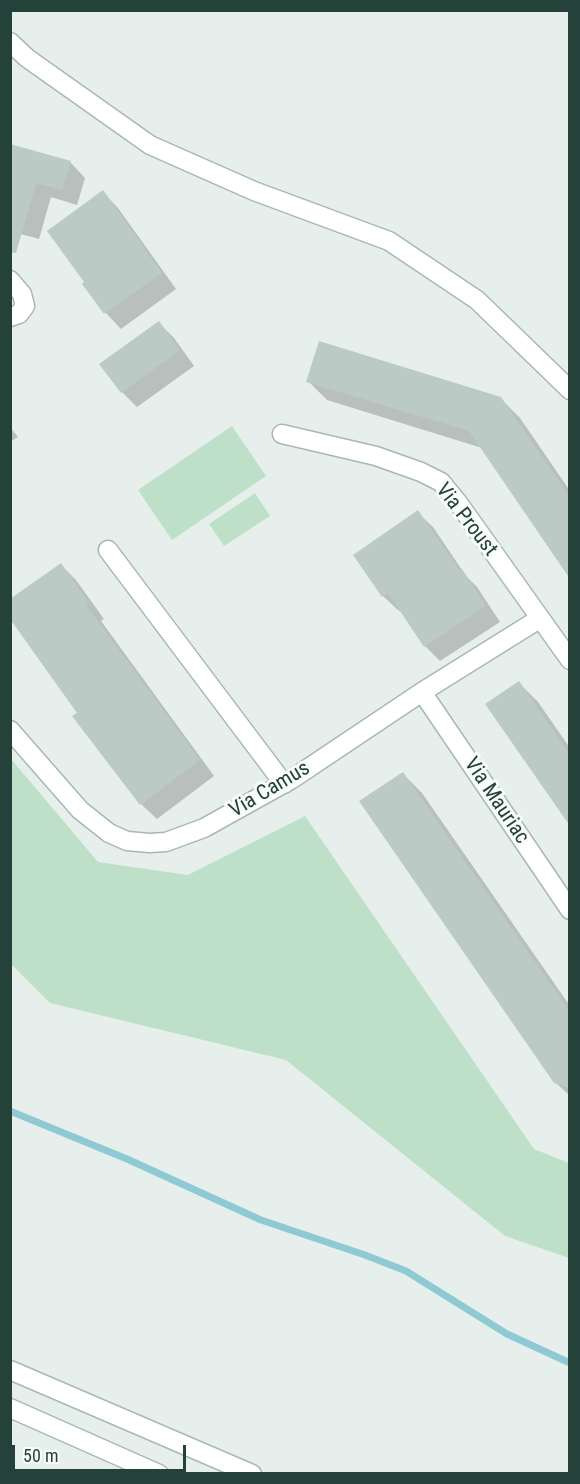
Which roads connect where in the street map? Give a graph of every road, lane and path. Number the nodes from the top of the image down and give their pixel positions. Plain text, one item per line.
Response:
1 (10, 42) edge
2 (10, 280) edge
3 (10, 317) edge
4 (570, 390) edge
5 (282, 435) dead end
6 (108, 550) dead end
7 (539, 620) junction
8 (570, 660) edge
9 (422, 692) junction
10 (10, 730) edge
11 (284, 784) junction
12 (570, 910) edge
13 (10, 1370) edge
14 (10, 1408) edge
15 (159, 1473) edge
16 (252, 1473) edge

1 - 4 street
2 - 3 street
5 - 7 street, Via Proust
6 - 11 street
7 - 8 street, Via Proust
7 - 9 street, Via Camus
9 - 11 street, Via Camus
9 - 12 street, Via Mauriac
10 - 11 street, Via Camus
13 - 16 street
14 - 15 street

